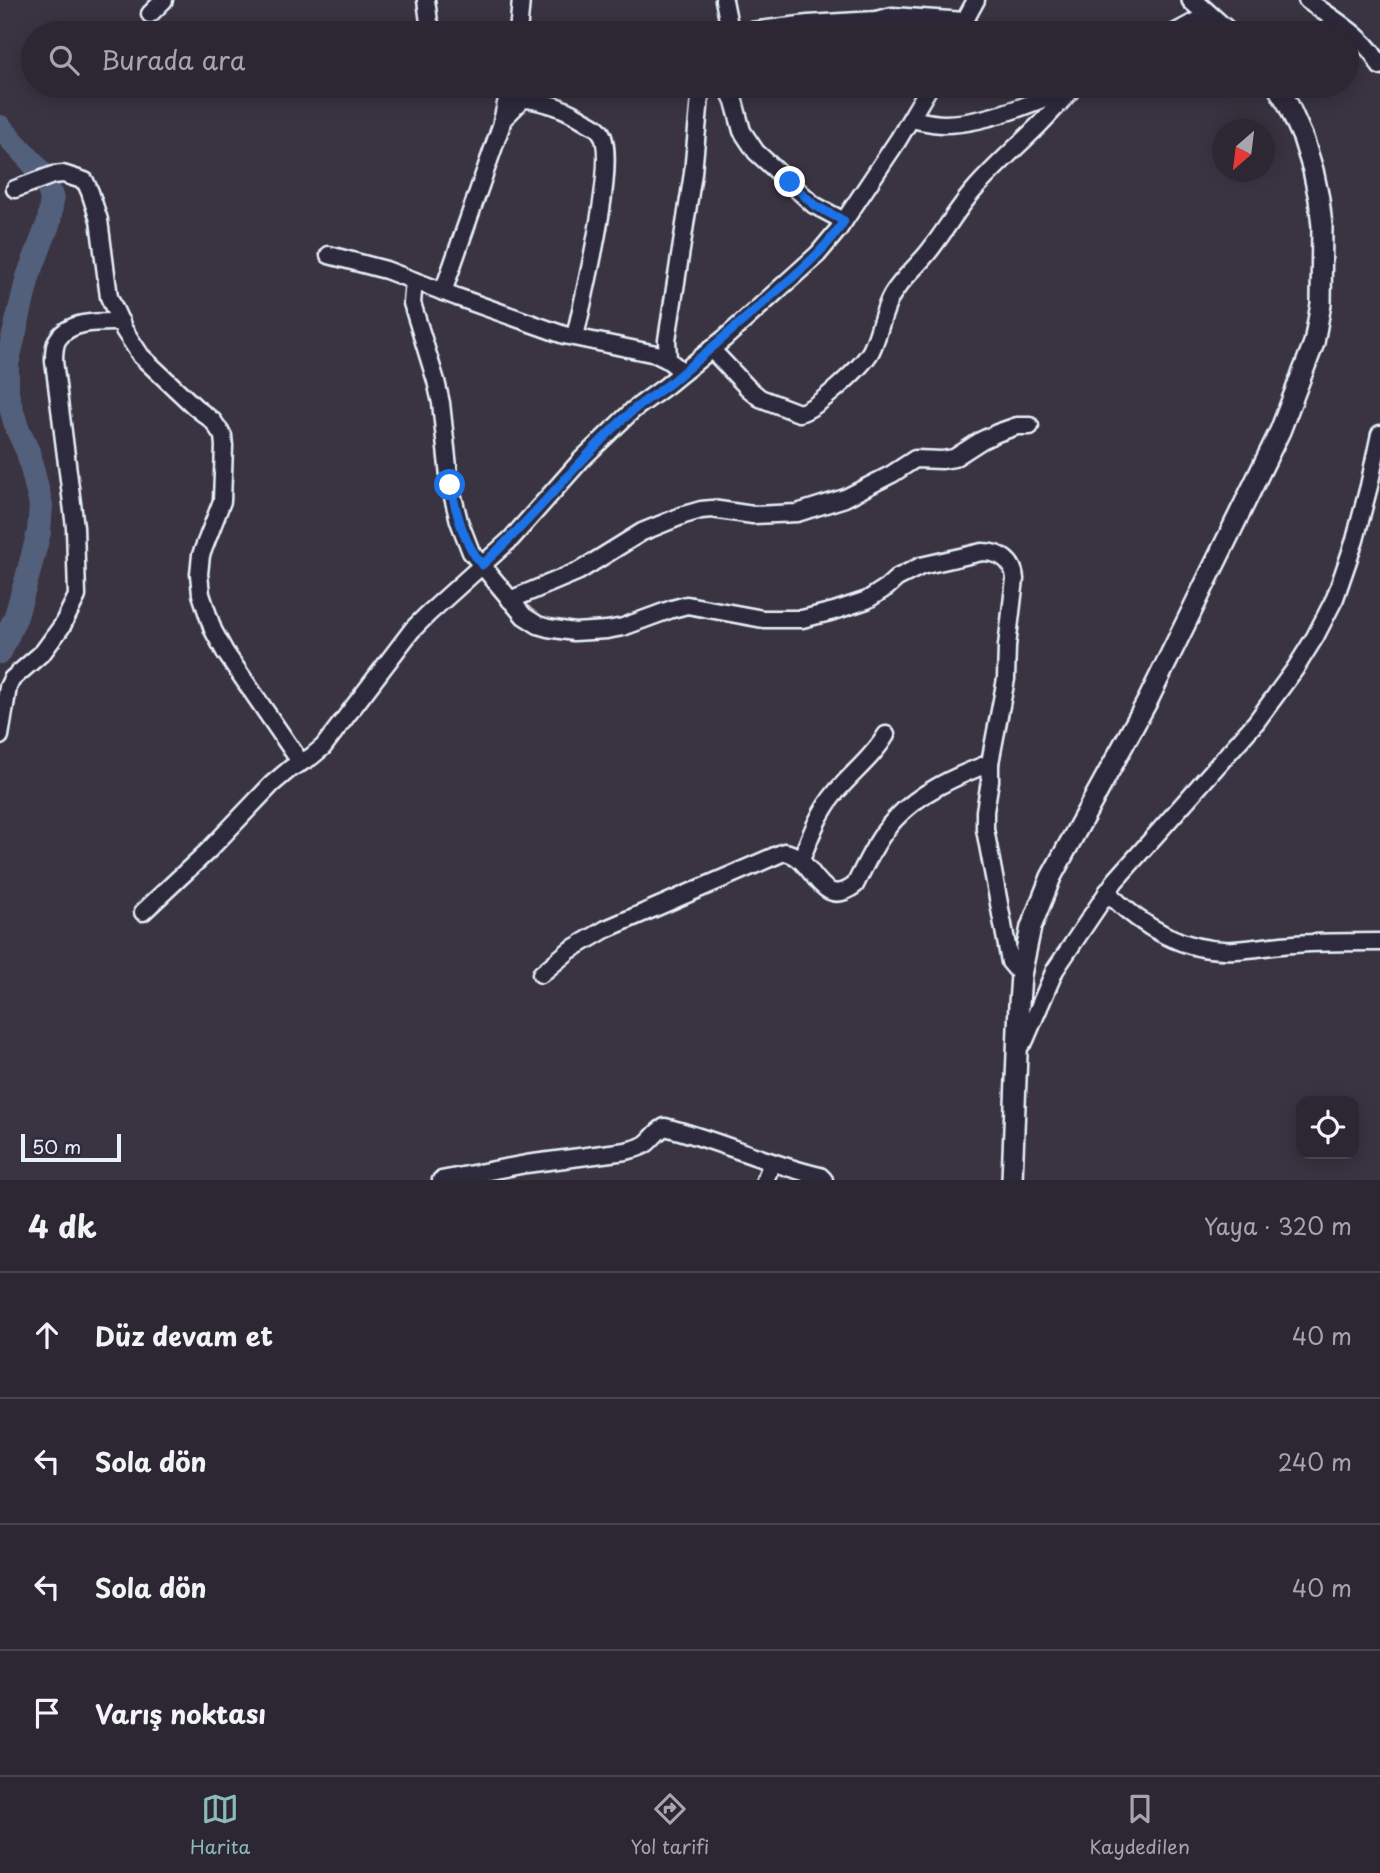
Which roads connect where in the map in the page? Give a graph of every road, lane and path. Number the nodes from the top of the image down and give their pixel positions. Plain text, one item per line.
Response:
1 (164, 0) edge
2 (521, 0) edge
3 (724, 0) edge
4 (976, 0) edge
5 (1192, 0) edge
6 (1307, 0) edge
7 (442, 1) edge
8 (427, 8) edge
9 (891, 8) edge
10 (150, 13) dead end
11 (1208, 15) junction
12 (519, 21) edge
13 (728, 21) edge
14 (859, 21) edge
15 (939, 21) edge
16 (964, 21) edge
17 (1197, 21) edge
18 (1215, 21) edge
19 (1335, 21) edge
20 (1359, 39) edge
21 (1380, 66) edge
22 (507, 98) edge
23 (700, 98) edge
24 (733, 98) edge
25 (923, 98) edge
26 (1043, 98) edge
27 (1063, 98) edge
28 (1285, 98) edge
29 (503, 119) junction
30 (911, 119) junction
31 (15, 189) dead end
32 (844, 221) junction
33 (329, 255) dead end
34 (414, 281) junction
35 (443, 292) junction
36 (121, 323) junction
37 (575, 337) junction
38 (711, 349) junction
39 (667, 360) junction
40 (683, 372) junction
41 (1030, 426) dead end
42 (1380, 434) edge
43 (1375, 480) edge
44 (482, 565) junction
45 (510, 600) junction
46 (886, 735) dead end
47 (0, 736) edge
48 (301, 763) junction
49 (990, 763) junction
50 (801, 860) junction
51 (1107, 892) junction
52 (143, 912) dead end
53 (1380, 942) edge
54 (541, 974) dead end
55 (1021, 975) junction
56 (1017, 1049) junction
57 (772, 1163) junction
58 (441, 1180) edge
59 (765, 1180) edge
60 (824, 1180) edge
61 (1012, 1180) edge

1 - 10 street
2 - 12 street
3 - 13 street
4 - 16 street
5 - 11 street
6 - 19 street
7 - 8 street
9 - 14 street
9 - 15 street
11 - 17 street
11 - 18 street
20 - 21 street
22 - 29 street
23 - 39 street
24 - 32 street
25 - 30 street
26 - 30 street
27 - 38 street
28 - 55 street
29 - 35 street
29 - 37 street
30 - 32 street
31 - 36 street
32 - 38 street
33 - 34 street
34 - 35 street
34 - 44 street
35 - 37 street
36 - 47 street
36 - 48 street
37 - 39 street
38 - 40 street
39 - 40 street
40 - 44 street
41 - 45 street
42 - 43 street
43 - 51 street
44 - 45 street
44 - 48 street
45 - 49 street
46 - 50 street
48 - 52 street
49 - 50 street
49 - 55 street
50 - 54 street
51 - 53 street
51 - 56 street
55 - 56 street
56 - 61 street
57 - 58 street
57 - 59 street
57 - 60 street

